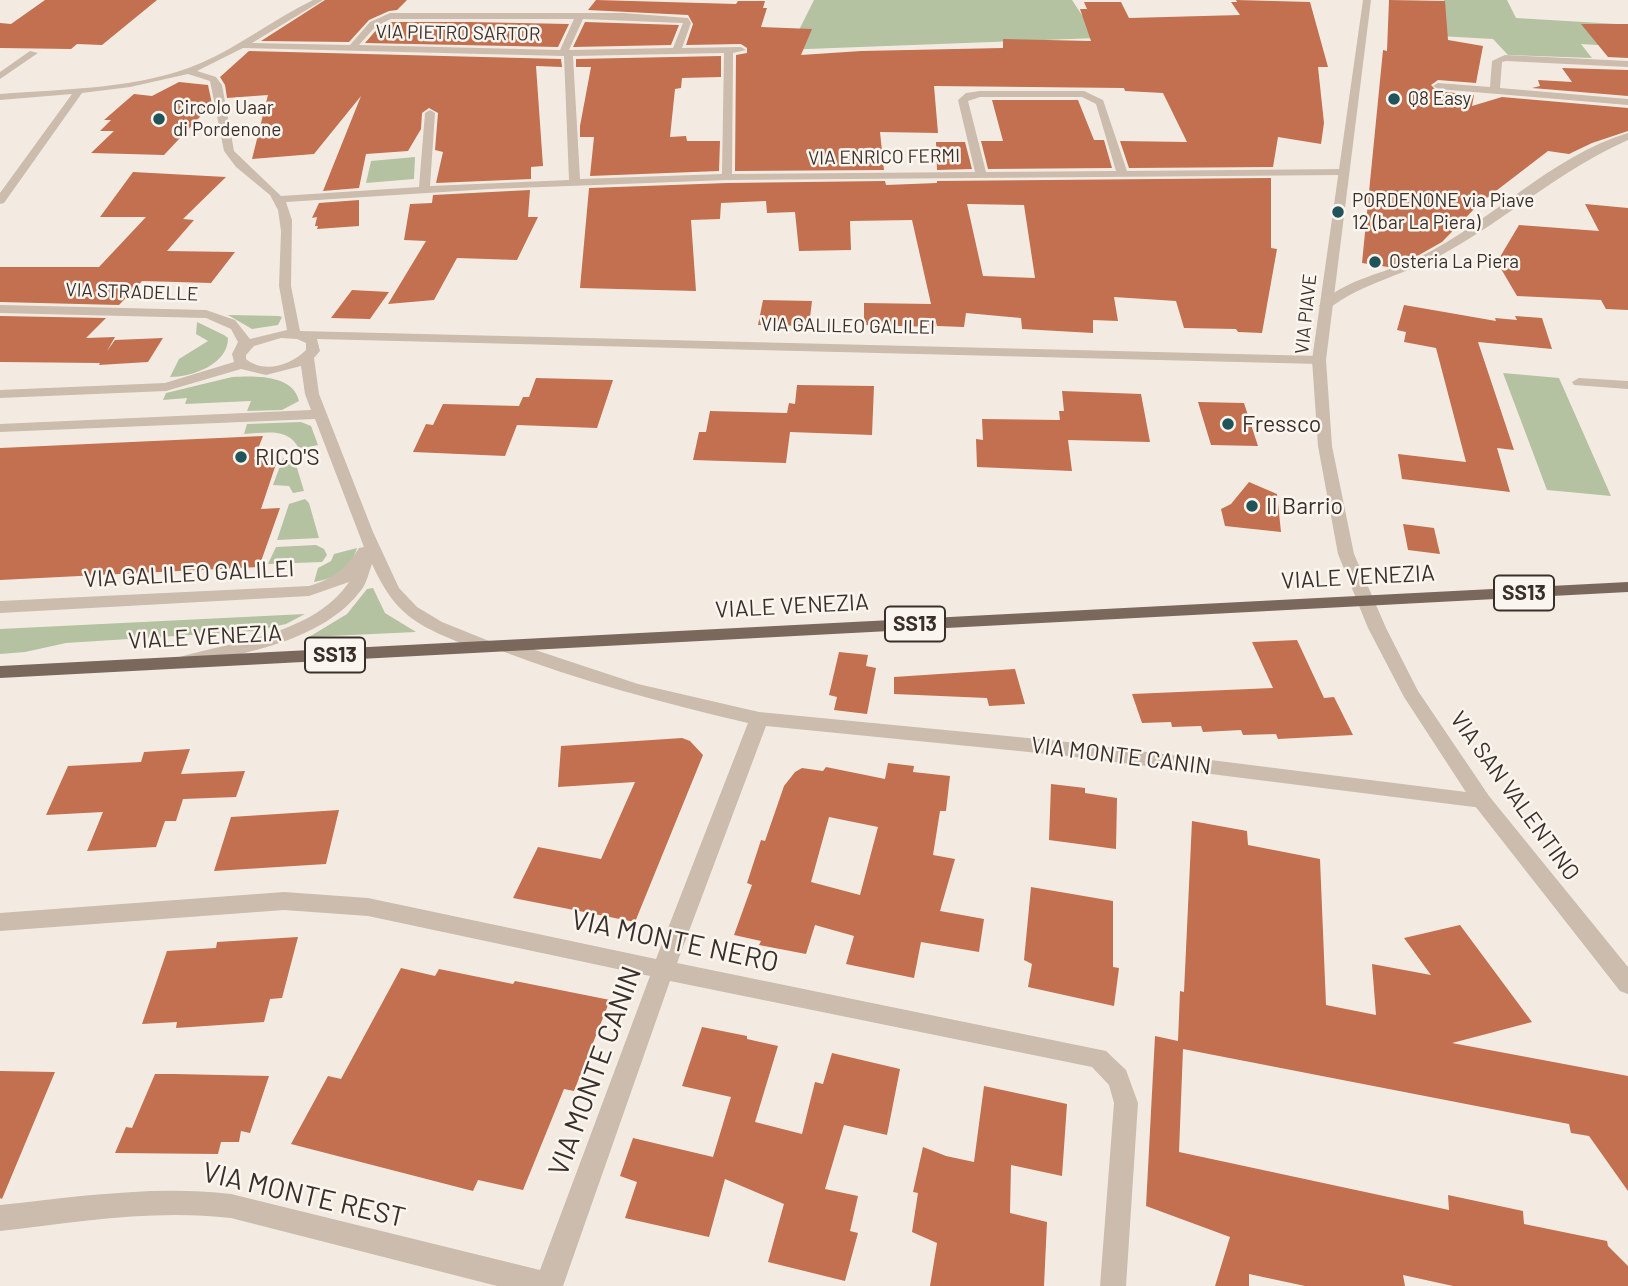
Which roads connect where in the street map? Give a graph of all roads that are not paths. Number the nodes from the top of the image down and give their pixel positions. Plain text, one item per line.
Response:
1 (319, 0) edge
2 (1367, 0) edge
3 (579, 17) junction
4 (240, 45) junction
5 (351, 49) junction
6 (729, 50) junction
7 (741, 50) dead end
8 (677, 51) junction
9 (566, 52) junction
10 (33, 53) dead end
11 (1628, 64) edge
12 (189, 71) junction
13 (0, 76) edge
14 (1438, 86) dead end
15 (80, 89) junction
16 (1495, 90) junction
17 (0, 97) edge
18 (1628, 102) edge
19 (430, 113) dead end
20 (1628, 136) edge
21 (1122, 172) junction
22 (1344, 172) junction
23 (981, 174) junction
24 (727, 177) junction
25 (575, 182) junction
26 (424, 190) junction
27 (279, 199) junction
28 (0, 201) edge
29 (1325, 306) junction
30 (0, 309) edge
31 (297, 334) junction
32 (376, 337) junction
33 (243, 349) junction
34 (309, 357) junction
35 (1319, 360) junction
36 (243, 364) junction
37 (268, 370) junction
38 (1579, 382) dead end
39 (1628, 385) edge
40 (0, 394) edge
41 (312, 394) junction
42 (320, 414) junction
43 (0, 428) edge
44 (365, 532) junction
45 (365, 552) junction
46 (1628, 587) edge
47 (0, 607) edge
48 (1377, 628) joint
49 (497, 646) junction
50 (181, 663) junction
51 (0, 672) edge
52 (759, 719) junction
53 (1482, 801) junction
54 (0, 922) edge
55 (663, 971) junction
56 (1628, 984) edge
57 (0, 1218) edge
58 (549, 1286) edge
59 (1113, 1286) edge

1 - 4 street
2 - 22 street, VIA PIAVE
3 - 5 street, VIA PIETRO SARTOR
3 - 8 street, VIA PIETRO SARTOR
3 - 9 street, VIA PIETRO SARTOR
4 - 5 street, VIA PIETRO SARTOR
4 - 12 street
5 - 9 street, VIA PIETRO SARTOR
6 - 7 street, VIA PIETRO SARTOR
6 - 8 street, VIA PIETRO SARTOR
6 - 24 street
8 - 9 street, VIA PIETRO SARTOR
9 - 25 street
10 - 13 street
11 - 16 street
12 - 15 street
12 - 27 street
14 - 16 street
15 - 17 street
15 - 28 street
16 - 18 street
19 - 26 street
20 - 29 street
21 - 22 street, VIA ENRICO FERMI
21 - 23 street, VIA ENRICO FERMI
21 - 23 street
22 - 29 street, VIA PIAVE
23 - 24 street, VIA ENRICO FERMI
24 - 25 street, VIA ENRICO FERMI
25 - 26 street, VIA ENRICO FERMI
26 - 27 street, VIA ENRICO FERMI
27 - 31 street
29 - 35 street, VIA PIAVE
30 - 33 street, VIA STRADELLE
31 - 32 street, VIA GALILEO GALILEI
31 - 33 street, VIA GALILEO GALILEI
31 - 34 street
32 - 34 street, VIA GALILEO GALILEI
32 - 35 street, VIA GALILEO GALILEI
33 - 36 street
34 - 37 street, VIA GALILEO GALILEI
34 - 41 street
35 - 48 street, VIA PIAVE
36 - 37 street
36 - 40 street
37 - 41 street
38 - 39 street
41 - 42 street
42 - 43 street
42 - 44 street
44 - 45 street
44 - 49 street
45 - 47 street, VIA GALILEO GALILEI
45 - 50 street
46 - 49 main road, VIALE VENEZIA / SS13
48 - 53 street, VIA SAN VALENTINO
49 - 50 main road, VIALE VENEZIA / SS13
49 - 52 street, VIA MONTE CANIN
50 - 51 main road, VIALE VENEZIA / SS13
52 - 53 street, VIA MONTE CANIN
52 - 55 street, VIA MONTE CANIN
53 - 56 street, VIA SAN VALENTINO
54 - 55 street, VIA MONTE NERO
55 - 58 street, VIA MONTE CANIN
55 - 59 street, VIA MONTE NERO
57 - 58 street, VIA MONTE REST

